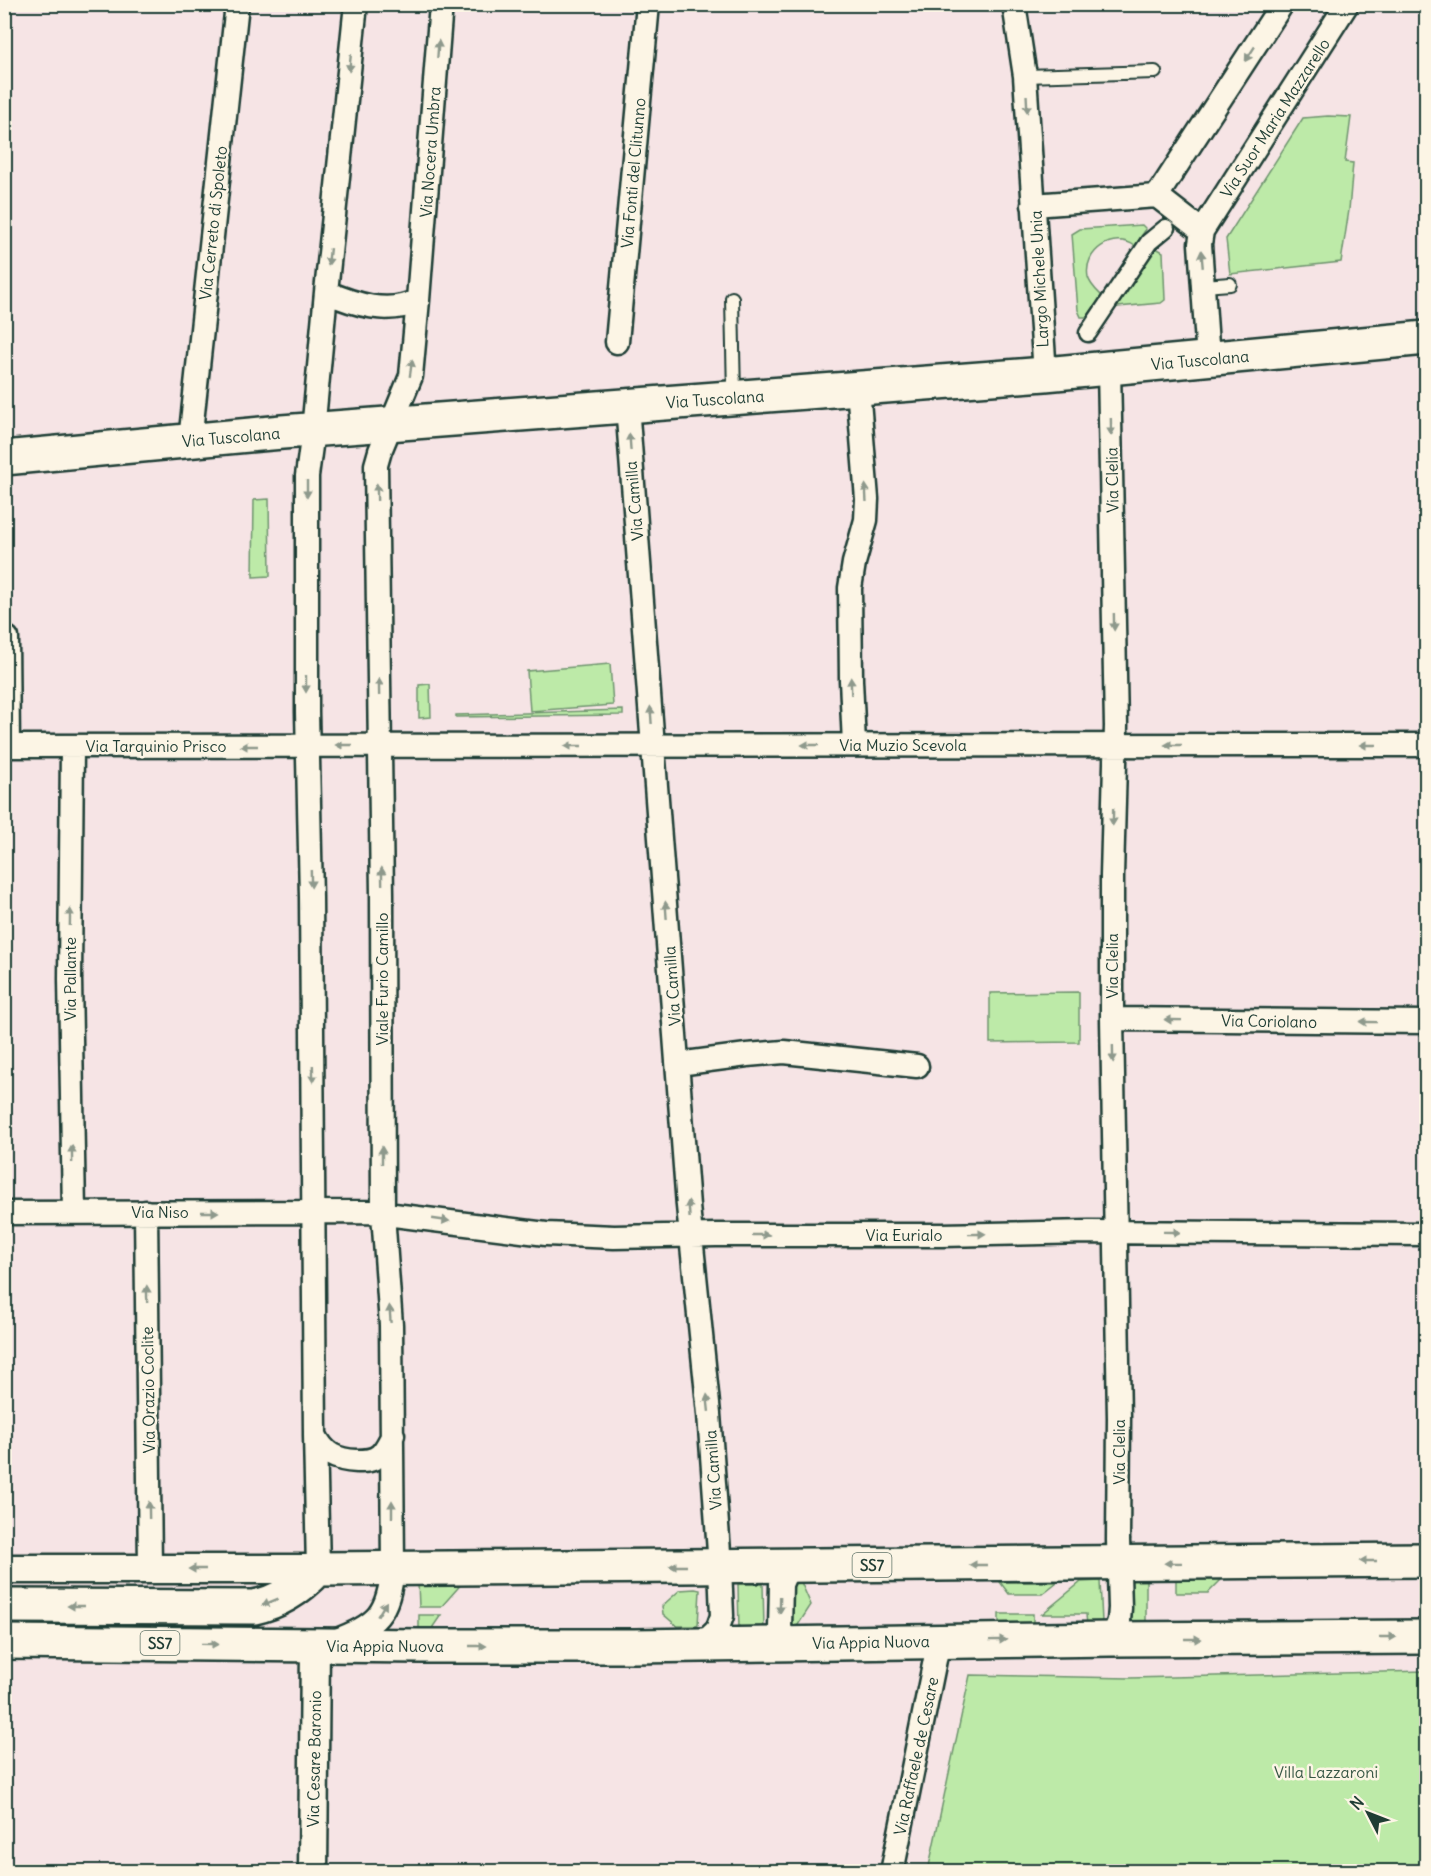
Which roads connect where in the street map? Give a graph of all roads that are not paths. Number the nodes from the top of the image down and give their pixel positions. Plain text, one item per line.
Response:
1 (237, 4) edge
2 (356, 4) edge
3 (441, 4) edge
4 (648, 4) edge
5 (1014, 4) edge
6 (1282, 4) edge
7 (1347, 4) edge
8 (1155, 72) dead end
9 (1025, 76) junction
10 (1157, 196) junction
11 (1033, 205) junction
12 (1166, 228) dead end
13 (1202, 231) junction
14 (1230, 284) dead end
15 (1204, 286) junction
16 (326, 292) junction
17 (732, 298) dead end
18 (418, 300) junction
19 (1088, 333) dead end
20 (1426, 338) edge
21 (617, 342) dead end
22 (1208, 359) junction
23 (1109, 368) junction
24 (1045, 374) junction
25 (858, 388) junction
26 (734, 397) junction
27 (620, 406) junction
28 (392, 423) junction
29 (313, 431) junction
30 (190, 441) junction
31 (4, 458) edge
32 (6, 634) edge
33 (854, 744) junction
34 (308, 745) junction
35 (380, 745) junction
36 (1115, 745) junction
37 (1426, 745) edge
38 (6, 746) edge
39 (72, 746) junction
40 (653, 746) junction
41 (1113, 1019) junction
42 (1426, 1022) edge
43 (678, 1064) junction
44 (917, 1066) dead end
45 (146, 1212) junction
46 (315, 1212) junction
47 (4, 1213) edge
48 (74, 1213) junction
49 (383, 1214) junction
50 (1116, 1232) junction
51 (1426, 1234) edge
52 (691, 1236) junction
53 (315, 1435) junction
54 (393, 1435) junction
55 (1426, 1560) edge
56 (1119, 1563) junction
57 (720, 1566) junction
58 (795, 1566) junction
59 (150, 1568) junction
60 (393, 1568) junction
61 (4, 1569) edge
62 (318, 1569) junction
63 (4, 1606) edge
64 (1426, 1637) edge
65 (1112, 1638) junction
66 (939, 1641) junction
67 (4, 1642) edge
68 (793, 1643) junction
69 (702, 1644) junction
70 (315, 1646) junction
71 (313, 1872) edge
72 (892, 1872) edge

1 - 30 street, Via Cerreto di Spoleto
2 -> 16 street
18 -> 3 street, Via Nocera Umbra
4 - 21 street, Via Fonti del Clitunno
5 - 9 street
6 -> 10 street
7 - 13 street, Via Suor Maria Mazzarello
8 - 9 lane
9 -> 11 street
10 - 11 street, Largo Michele Unia
10 - 13 street
11 - 24 street, Largo Michele Unia
12 - 19 street
15 -> 13 street
14 - 15 lane
15 - 22 street
16 - 18 street
16 - 29 street
17 - 26 lane
28 -> 18 street, Via Nocera Umbra
20 - 22 main road, Via Tuscolana
22 - 23 main road, Via Tuscolana
23 - 24 main road, Via Tuscolana
23 -> 36 street, Via Clelia
24 - 25 main road, Via Tuscolana
25 - 26 main road, Via Tuscolana
33 -> 25 street
26 - 27 main road, Via Tuscolana
27 - 28 main road, Via Tuscolana
40 -> 27 street, Via Camilla
28 - 29 main road, Via Tuscolana
35 -> 28 street, Viale Furio Camillo
29 - 30 main road, Via Tuscolana
29 -> 34 street
30 - 31 main road, Via Tuscolana
32 - 38 street
33 - 36 street, Via Muzio Scevola
33 -> 40 street, Via Muzio Scevola
35 -> 34 street
34 -> 39 street, Via Tarquinio Prisco
34 -> 46 street
40 -> 35 street, Via Muzio Scevola
49 -> 35 street, Viale Furio Camillo
37 -> 36 street, Via Muzio Scevola
36 -> 41 street, Via Clelia
38 - 39 street, Via Tarquinio Prisco
48 -> 39 street, Via Pallante
43 -> 40 street, Via Camilla
42 -> 41 street, Via Coriolano
41 -> 50 street, Via Clelia
43 - 44 street
52 -> 43 street, Via Camilla
45 -> 46 street, Via Niso
45 - 48 street, Via Niso
59 -> 45 street, Via Orazio Coclite
46 - 49 street
46 - 53 street
47 - 48 street, Via Niso
49 -> 52 street, Via Eurialo
54 -> 49 street, Viale Furio Camillo
50 -> 51 street, Via Eurialo
52 -> 50 street, Via Eurialo
50 - 56 street, Via Clelia
57 -> 52 street, Via Camilla
53 - 54 street
53 - 62 street
60 -> 54 street, Viale Furio Camillo
55 -> 56 main road, SS7
56 -> 58 main road, SS7
56 - 65 street, Via Clelia
57 - 58 main road, SS7
57 -> 60 main road, SS7
57 - 69 street, Via Camilla
58 -> 68 street
59 - 61 street
62 -> 59 street
60 - 62 main road, SS7
70 -> 60 street, Via Appia Nuova
62 -> 63 main road
65 -> 64 main road, Via Appia Nuova / SS7
66 -> 65 main road, Via Appia Nuova / SS7
66 - 68 main road, Via Appia Nuova / SS7
66 - 72 street, Via Raffaele de Cesare
67 -> 70 main road, Via Appia Nuova / SS7
68 - 69 main road, Via Appia Nuova / SS7
70 -> 69 main road, Via Appia Nuova / SS7
70 - 71 street, Via Cesare Baronio

